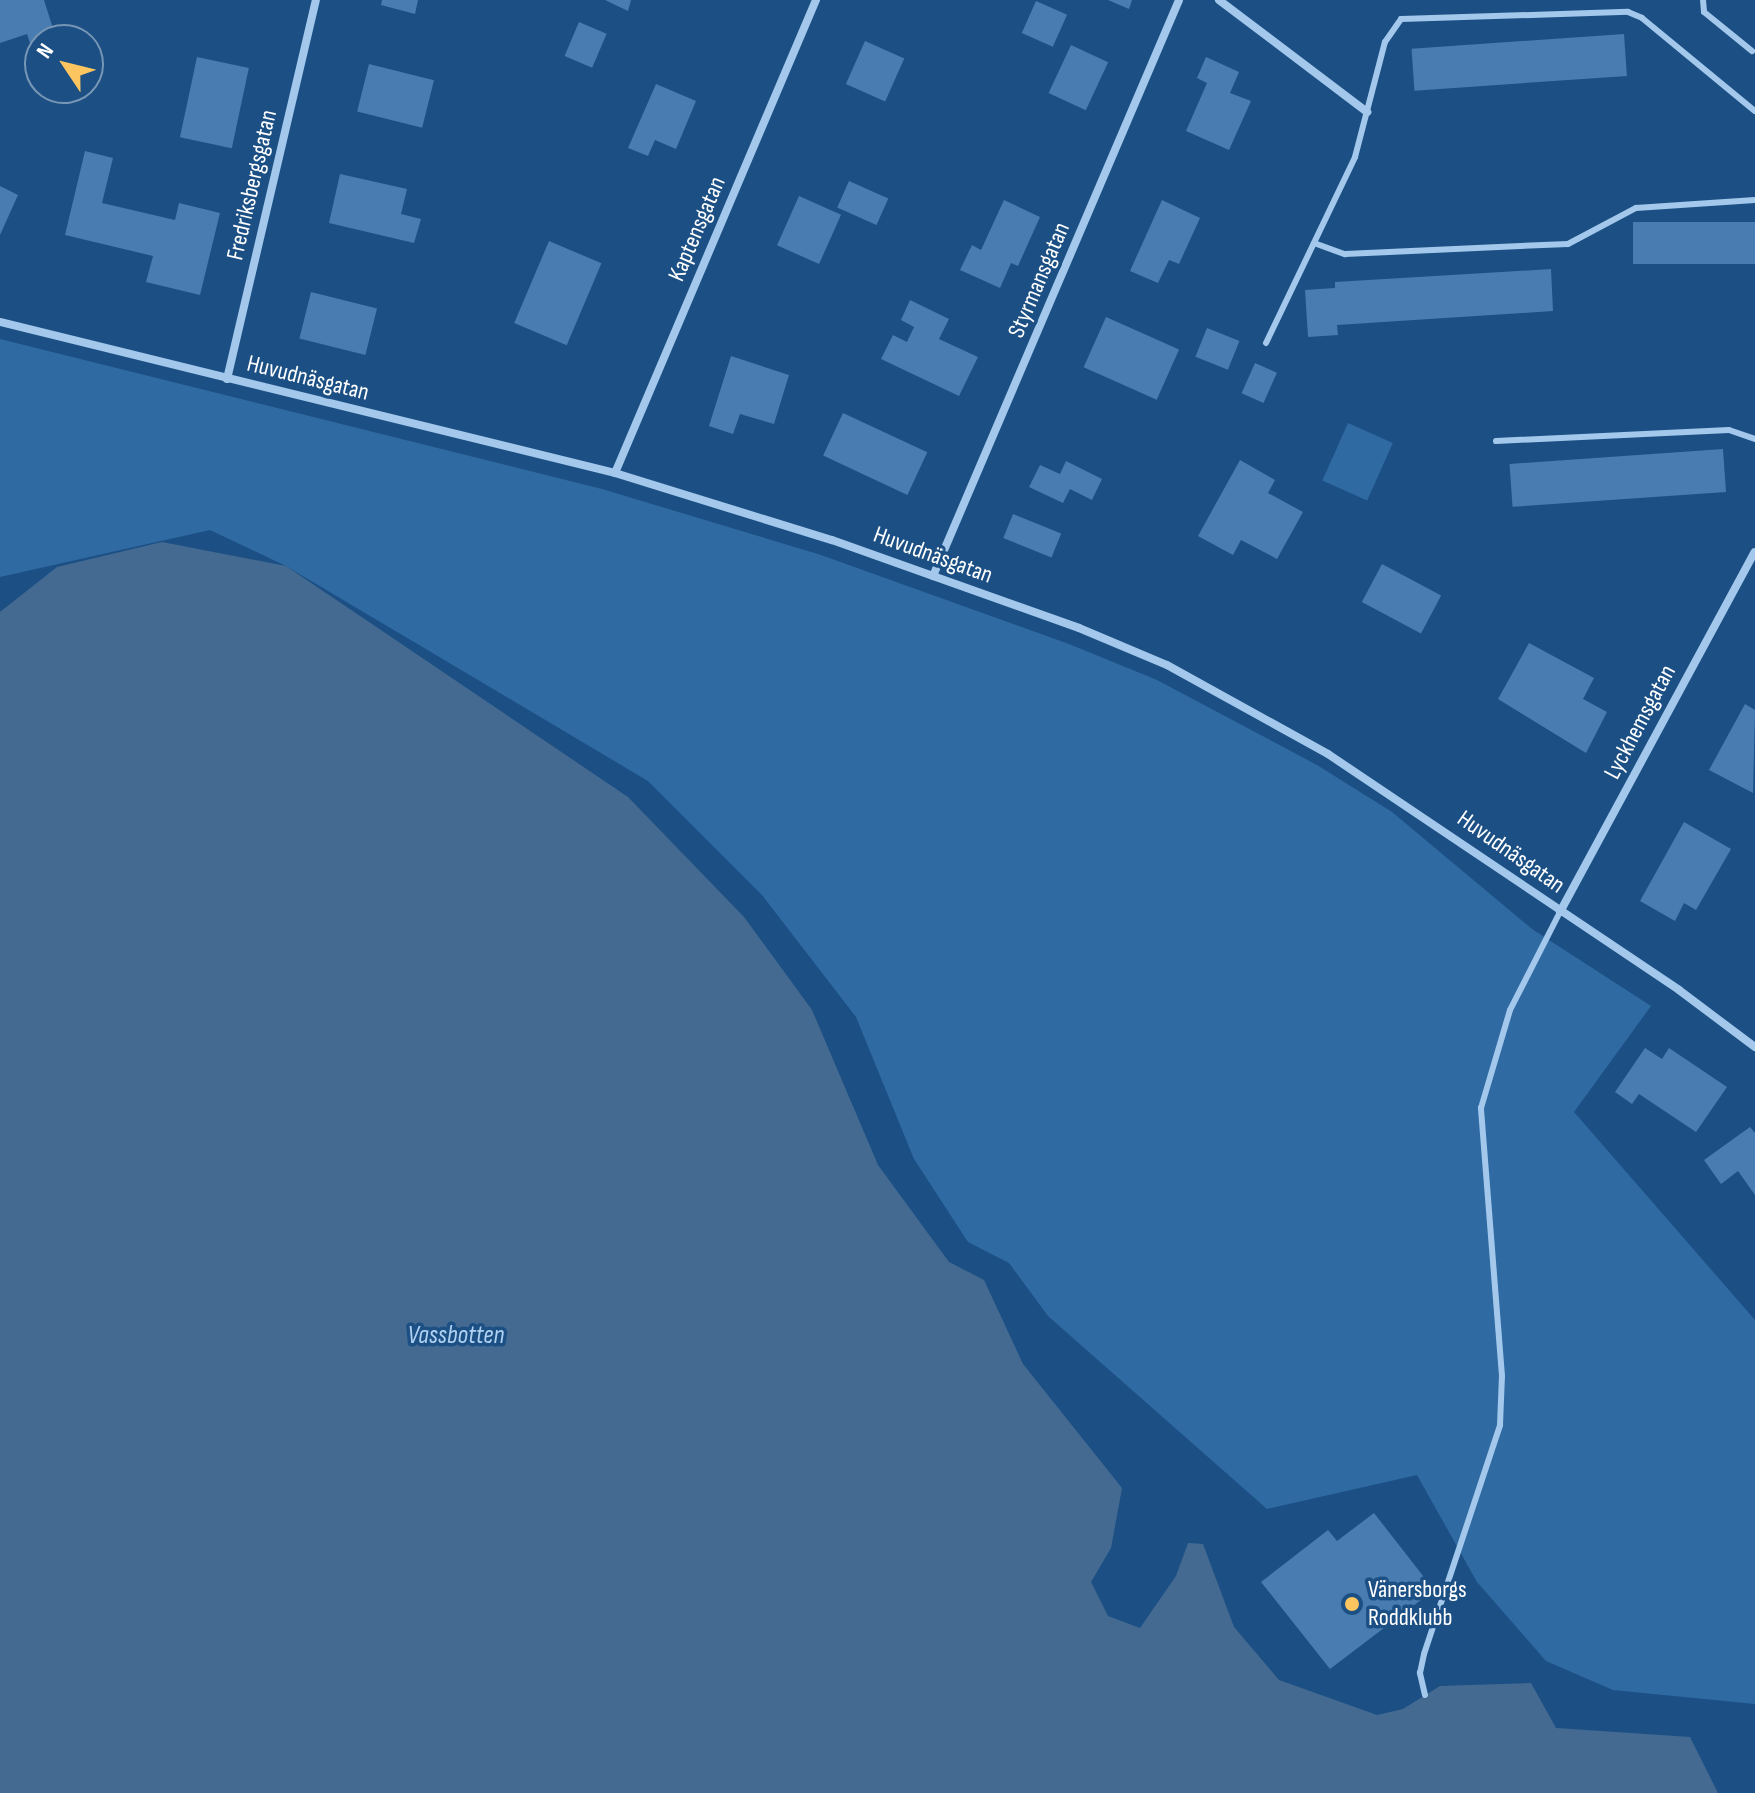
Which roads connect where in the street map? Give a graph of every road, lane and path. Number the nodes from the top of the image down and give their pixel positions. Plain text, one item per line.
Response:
1 (316, 0) edge
2 (816, 0) edge
3 (1179, 0) edge
4 (1219, 0) edge
5 (1703, 0) edge
6 (1752, 51) dead end
7 (1755, 111) edge
8 (1367, 112) junction
9 (1755, 200) edge
10 (1314, 243) junction
11 (0, 322) edge
12 (1266, 343) dead end
13 (227, 379) junction
14 (1755, 439) edge
15 (1496, 441) dead end
16 (615, 473) junction
17 (1755, 552) edge
18 (933, 576) junction
19 (1560, 912) junction
20 (1755, 1047) edge
21 (1425, 1695) dead end

1 - 13 street, Fredriksbergsgatan
2 - 16 street, Kaptensgatan
3 - 18 street, Styrmansgatan
4 - 8 street
5 - 6 lane
7 - 8 lane
8 - 10 lane
9 - 10 lane
10 - 12 lane
11 - 13 street, Huvudnäsgatan
13 - 16 street, Huvudnäsgatan
14 - 15 lane
16 - 18 street, Huvudnäsgatan
17 - 19 street, Lyckhemsgatan
18 - 19 street, Huvudnäsgatan
19 - 20 street, Huvudnäsgatan
19 - 21 lane

